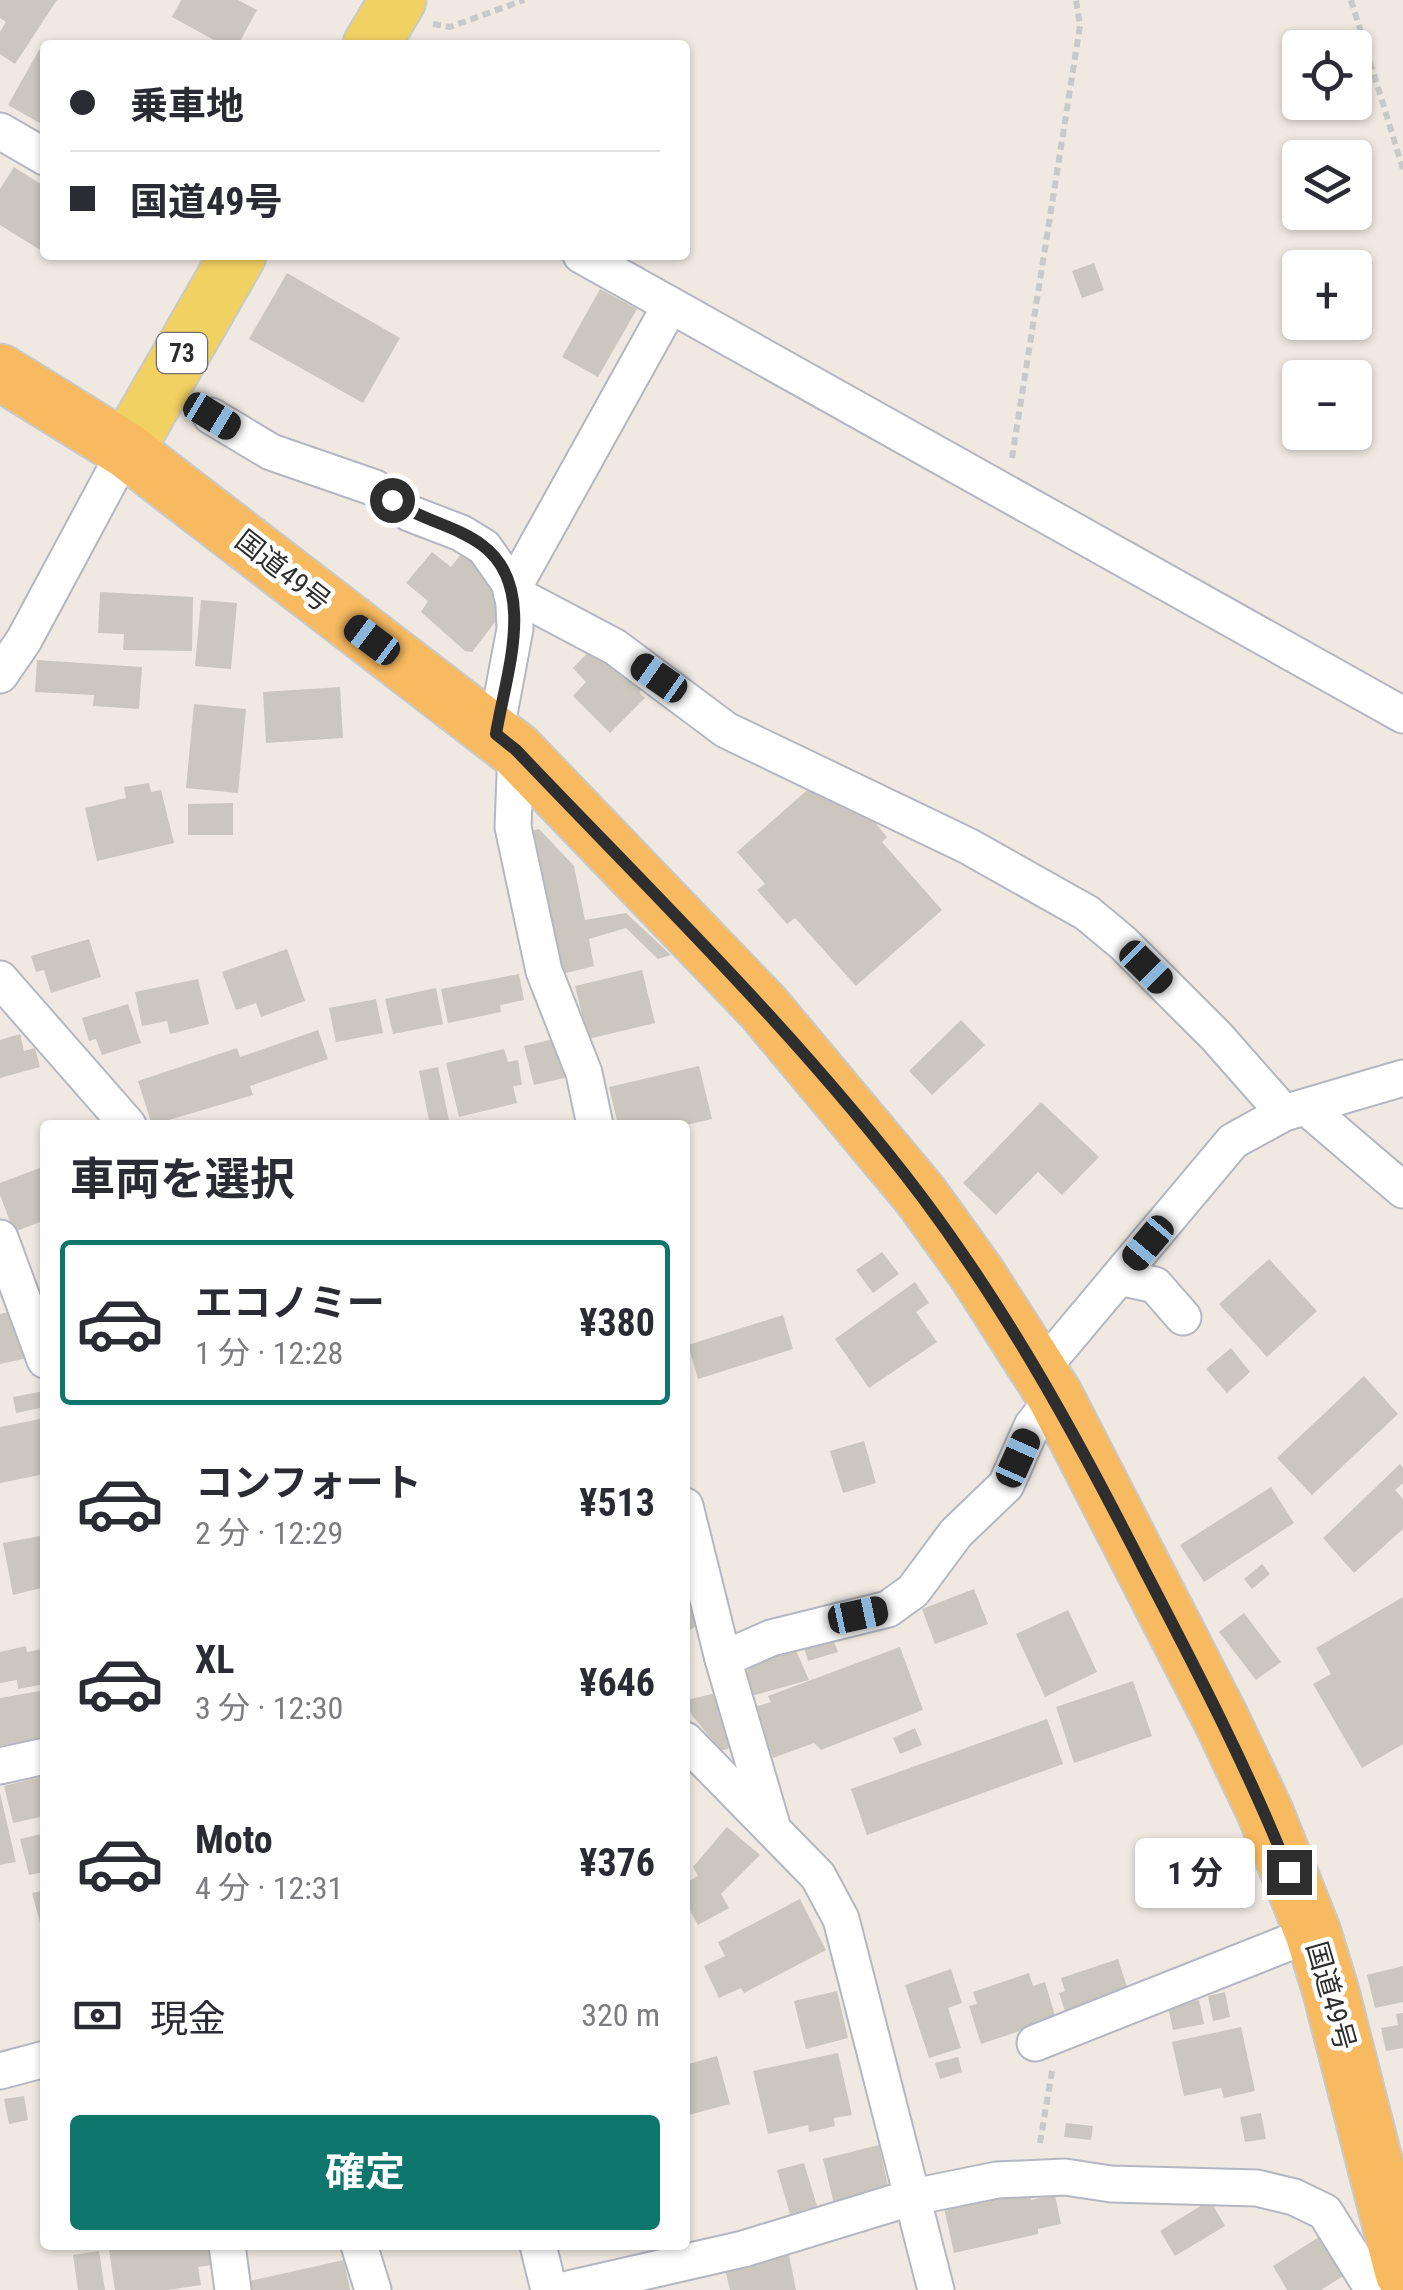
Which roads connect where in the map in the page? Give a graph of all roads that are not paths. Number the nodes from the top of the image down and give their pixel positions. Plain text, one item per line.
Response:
1 (0, 132) edge
2 (40, 154) edge
3 (229, 260) edge
4 (590, 260) edge
5 (670, 306) junction
6 (0, 372) edge
7 (212, 416) dead end
8 (126, 450) junction
9 (512, 592) junction
10 (0, 675) edge
11 (1403, 715) edge
12 (506, 742) junction
13 (0, 979) edge
14 (1403, 1078) edge
15 (1295, 1110) junction
16 (124, 1120) edge
17 (594, 1120) edge
18 (1403, 1190) edge
19 (0, 1238) edge
20 (1119, 1277) junction
21 (1183, 1317) dead end
22 (40, 1346) edge
23 (1047, 1384) junction
24 (690, 1526) edge
25 (723, 1659) junction
26 (690, 1745) edge
27 (40, 1757) edge
28 (0, 1766) edge
29 (773, 1827) junction
30 (1313, 1932) junction
31 (1047, 2039) road end
32 (40, 2061) edge
33 (0, 2070) edge
34 (913, 2198) junction
35 (228, 2250) edge
36 (360, 2250) edge
37 (539, 2250) edge
38 (1403, 2273) edge
39 (234, 2290) edge
40 (374, 2290) edge
41 (548, 2290) edge
42 (564, 2290) edge
43 (936, 2290) edge
44 (1380, 2290) edge

1 - 2 street
3 - 8 main road, 73
4 - 5 street
5 - 9 street
5 - 11 street
6 - 8 highway, 国道49号
7 - 9 street
8 - 10 street
8 - 12 highway, 国道49号
9 - 12 street
9 - 15 street
12 - 17 street
12 - 23 highway, 国道49号
13 - 16 street
14 - 15 street
15 - 18 street
15 - 20 street
19 - 22 street
20 - 21 street
20 - 23 street
23 - 25 street
23 - 30 highway, 国道49号
24 - 25 street
25 - 29 street
26 - 29 street
27 - 28 street
29 - 34 street
30 - 31 street
30 - 38 highway, 国道49号
32 - 33 street
34 - 42 street
34 - 43 street
34 - 44 street
35 - 39 street
36 - 40 street
37 - 41 street

